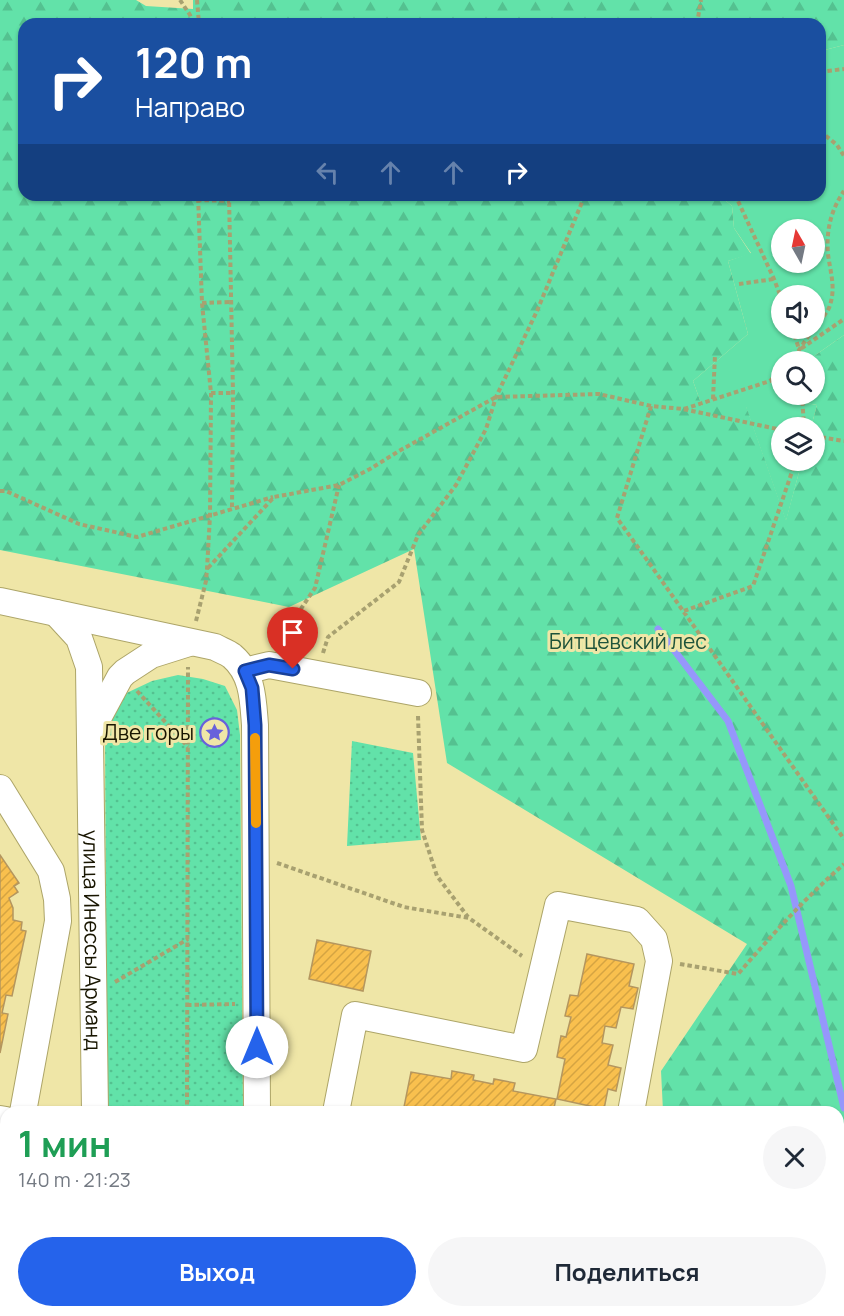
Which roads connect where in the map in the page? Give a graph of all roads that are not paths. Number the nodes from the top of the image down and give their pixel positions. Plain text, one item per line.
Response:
1 (0, 601) edge
2 (56, 613) junction
3 (192, 642) junction
4 (245, 671) junction
5 (418, 693) road end
6 (90, 768) junction
7 (2, 798) edge
8 (24, 1106) edge
9 (95, 1106) edge
10 (257, 1106) edge
11 (337, 1106) edge
12 (632, 1106) edge

1 - 2 street
2 - 3 street
2 - 6 street, улица Инессы Арманд
3 - 4 street
3 - 6 street, улица Инессы Арманд
4 - 5 street
4 - 10 street
6 - 9 street, улица Инессы Арманд
7 - 8 street
11 - 12 street

